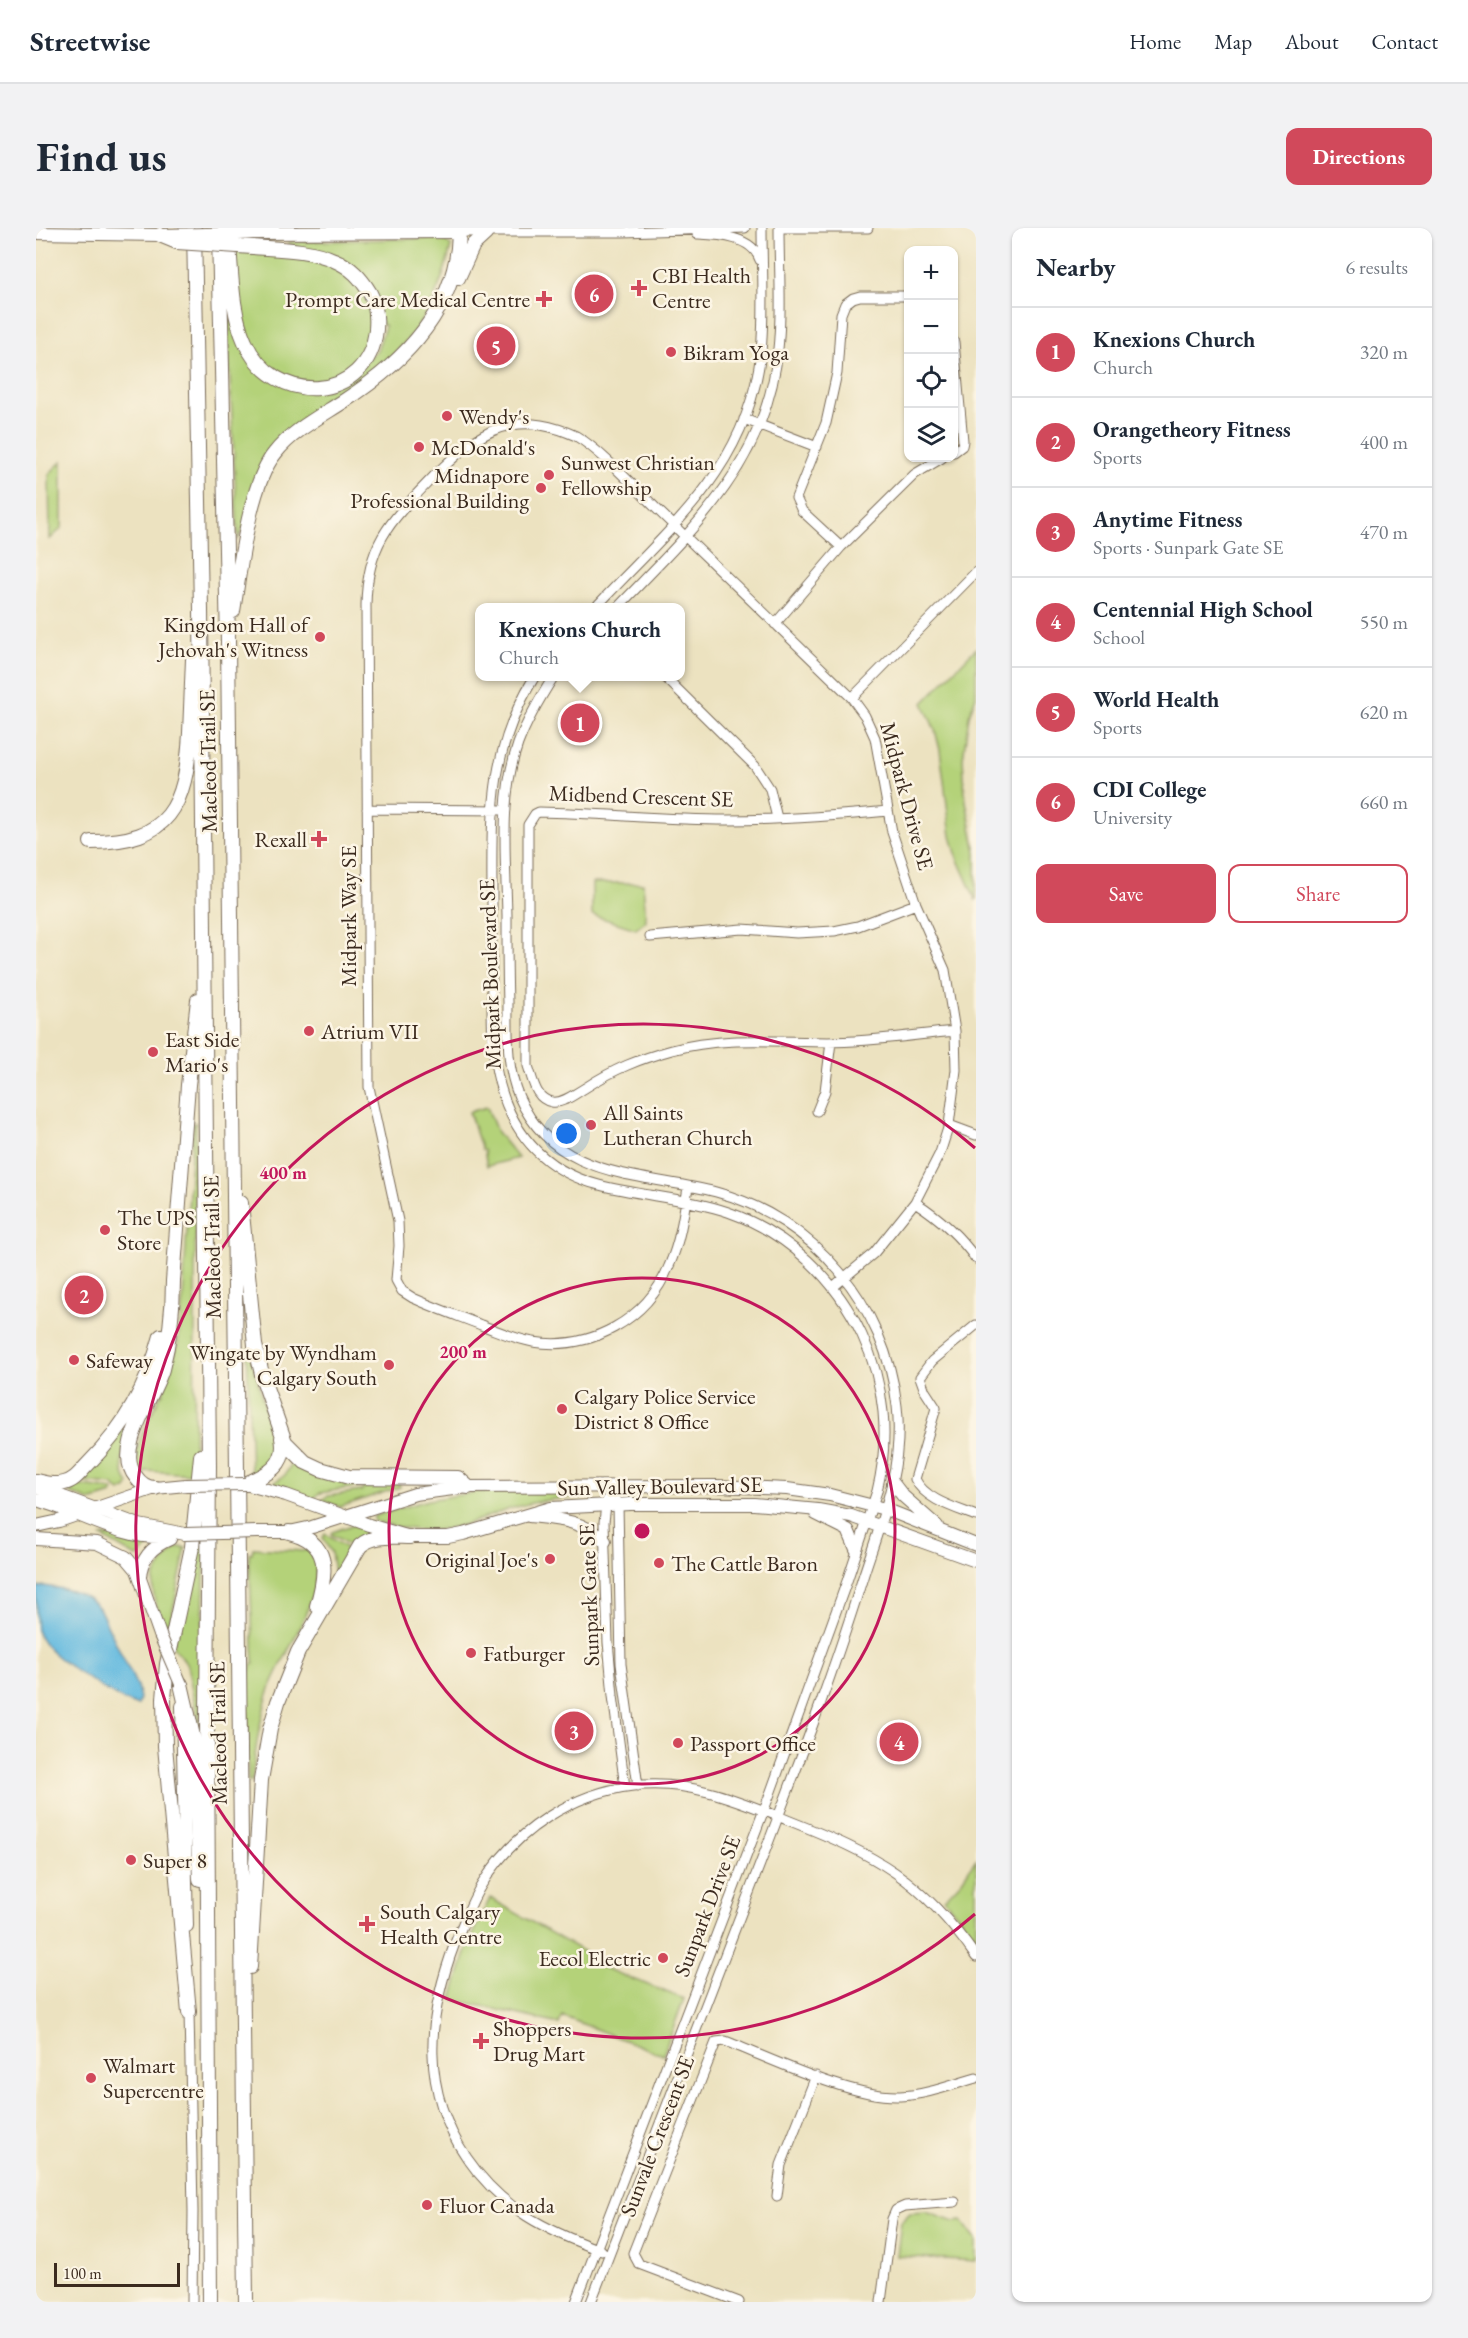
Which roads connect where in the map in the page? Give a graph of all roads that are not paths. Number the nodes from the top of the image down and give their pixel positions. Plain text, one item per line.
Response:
1 (187, 228) edge
2 (194, 228) edge
3 (219, 228) edge
4 (227, 228) edge
5 (745, 228) edge
6 (762, 228) edge
7 (781, 228) edge
8 (868, 228) edge
9 (459, 229) edge
10 (644, 231) junction
11 (486, 232) junction
12 (37, 234) edge
13 (160, 235) joint
14 (253, 240) junction
15 (195, 255) junction
16 (762, 268) junction
17 (450, 286) junction
18 (904, 296) edge
19 (955, 354) edge
20 (744, 419) junction
21 (760, 425) junction
22 (817, 447) junction
23 (958, 449) edge
24 (935, 462) edge
25 (674, 526) junction
26 (685, 537) junction
27 (842, 548) junction
28 (976, 572) edge
29 (600, 603) edge
30 (622, 603) edge
31 (201, 610) junction
32 (775, 624) junction
33 (228, 642) junction
34 (533, 681) edge
35 (551, 681) edge
36 (669, 681) edge
37 (852, 698) junction
38 (367, 809) junction
39 (492, 810) junction
40 (506, 810) junction
41 (888, 811) junction
42 (777, 818) junction
43 (91, 842) dead end
44 (916, 904) junction
45 (650, 937) dead end
46 (205, 939) junction
47 (955, 1030) junction
48 (831, 1042) junction
49 (817, 1111) dead end
50 (232, 1112) junction
51 (949, 1125) junction
52 (976, 1135) edge
53 (688, 1187) junction
54 (686, 1202) junction
55 (915, 1202) junction
56 (976, 1259) edge
57 (845, 1277) junction
58 (173, 1281) junction
59 (833, 1287) junction
60 (976, 1325) edge
61 (208, 1358) junction
62 (280, 1429) junction
63 (36, 1481) edge
64 (893, 1483) junction
65 (245, 1484) junction
66 (611, 1486) junction
67 (468, 1487) junction
68 (36, 1488) edge
69 (155, 1488) junction
70 (36, 1500) edge
71 (612, 1504) junction
72 (872, 1505) junction
73 (801, 1508) junction
74 (94, 1509) junction
75 (885, 1509) junction
76 (80, 1514) junction
77 (343, 1515) junction
78 (522, 1515) junction
79 (976, 1515) edge
80 (866, 1521) junction
81 (36, 1526) edge
82 (880, 1526) junction
83 (289, 1532) junction
84 (186, 1534) junction
85 (948, 1534) junction
86 (410, 1537) junction
87 (36, 1539) edge
88 (605, 1540) junction
89 (976, 1545) edge
90 (856, 1549) junction
91 (976, 1561) edge
92 (140, 1581) junction
93 (310, 1628) junction
94 (181, 1684) junction
95 (638, 1786) junction
96 (625, 1787) junction
97 (764, 1810) junction
98 (778, 1816) junction
99 (976, 1957) edge
100 (189, 2012) junction
101 (208, 2028) junction
102 (816, 2076) junction
103 (976, 2078) edge
104 (243, 2086) junction
105 (777, 2196) dead end
106 (955, 2202) dead end
107 (596, 2249) junction
108 (610, 2254) junction
109 (192, 2302) edge
110 (210, 2302) edge
111 (246, 2302) edge
112 (576, 2302) edge
113 (591, 2302) edge
114 (739, 2302) edge
115 (881, 2302) edge

1 - 15 highway
2 - 15 highway, Macleod Trail SE
3 - 33 highway, Macleod Trail SE
4 - 14 highway
5 - 10 street
6 - 16 street
7 - 8 street
7 - 21 street
9 - 11 street
9 - 14 main road
9 - 17 highway
10 - 11 street
10 - 16 street
11 - 17 highway
12 - 13 main road
13 - 14 highway, bridge
15 - 31 highway, Macleod Trail SE
16 - 20 street
17 - 33 highway
18 - 22 street
19 - 23 street
20 - 21 street
20 - 25 street
21 - 22 street
21 - 26 street
22 - 27 street
24 - 27 street
25 - 26 street, Midpark Drive SE
25 - 29 street
25 - 38 street, Midpark Way SE
26 - 30 street
26 - 32 street, Midpark Drive SE
27 - 32 street
28 - 37 street
31 - 43 highway
31 - 46 highway, Macleod Trail SE
32 - 37 street, Midpark Drive SE
33 - 50 highway, Macleod Trail SE
34 - 39 street, Midpark Boulevard SE
35 - 40 street, Midpark Boulevard SE
36 - 42 street
37 - 41 street, Midpark Drive SE
38 - 39 street
38 - 54 street, Midpark Way SE
39 - 40 street
39 - 54 street, Midpark Boulevard SE
40 - 53 street, Midpark Boulevard SE
41 - 42 street, Midbend Crescent SE
41 - 44 street, Midpark Drive SE
42 - 48 street, Midbend Crescent SE
44 - 45 street
44 - 47 street, Midpark Drive SE
46 - 58 highway
46 - 61 highway, Macleod Trail SE
47 - 48 street, Midbend Crescent SE
47 - 51 street, Midpark Drive SE
48 - 49 street
50 - 62 highway
50 - 104 highway, Macleod Trail SE
51 - 52 street
51 - 55 street, Midpark Drive SE
53 - 54 street, Midpark Way SE
53 - 57 street, Midpark Boulevard SE
54 - 59 street, Midpark Boulevard SE
55 - 56 street
55 - 57 street, Midpark Drive SE
57 - 59 street, Midpark Drive SE
57 - 64 street, Midpark Boulevard SE
58 - 63 highway
58 - 69 highway
59 - 72 street, Midpark Boulevard SE
60 - 79 street
61 - 100 highway
61 - 101 highway, Macleod Trail SE
62 - 65 highway
62 - 67 highway
64 - 75 street, Midpark Boulevard SE
64 - 85 main road
65 - 69 main road, Sun Valley Boulevard SE, bridge
65 - 77 main road, Sun Valley Boulevard SE
66 - 67 main road, Sun Valley Boulevard SE
66 - 71 street, Sunpark Gate SE
66 - 72 main road, Sun Valley Boulevard SE
67 - 77 main road, Sun Valley Boulevard SE
68 - 74 main road
69 - 74 main road, Sun Valley Boulevard SE
70 - 76 main road
71 - 73 main road, Sun Valley Boulevard SE
71 - 78 main road, Sun Valley Boulevard SE
71 - 88 street, Sunpark Gate SE
71 - 95 street, Sunpark Gate SE
72 - 75 main road, Sun Valley Boulevard SE
72 - 80 street, Midpark Boulevard SE
73 - 80 main road, Sun Valley Boulevard SE
73 - 90 main road
74 - 76 main road, Sun Valley Boulevard SE
74 - 84 main road
75 - 82 street, Midpark Boulevard SE
75 - 85 main road, Sun Valley Boulevard SE
76 - 81 main road, Sun Valley Boulevard SE
76 - 84 main road
77 - 83 main road, Sun Valley Boulevard SE
77 - 86 main road, Sun Valley Boulevard SE
78 - 86 main road, Sun Valley Boulevard SE
78 - 88 main road
80 - 82 main road, Sun Valley Boulevard SE
80 - 90 street, Sunpark Drive SE
82 - 91 main road, Sun Valley Boulevard SE
82 - 98 street, Sunpark Drive SE
83 - 84 main road, Sun Valley Boulevard SE, bridge
83 - 93 highway
84 - 92 main road
85 - 89 main road, Sun Valley Boulevard SE
86 - 93 highway
87 - 92 main road
88 - 96 street, Sunpark Gate SE
90 - 97 street, Sunpark Drive SE
92 - 94 main road, bridge
93 - 104 highway
94 - 100 main road
94 - 101 highway
95 - 96 street
95 - 97 street
96 - 107 street
97 - 98 street
97 - 107 street, Sunpark Drive SE
98 - 99 street
98 - 108 street, Sunpark Drive SE
100 - 109 street
101 - 110 highway, Macleod Trail SE
102 - 103 street, Sunvale Crescent SE
102 - 105 street
102 - 114 street, Sunvale Crescent SE
104 - 111 highway, Macleod Trail SE
106 - 115 street
107 - 108 street
107 - 112 street, Sunpark Drive SE
108 - 113 street, Sunpark Drive SE

